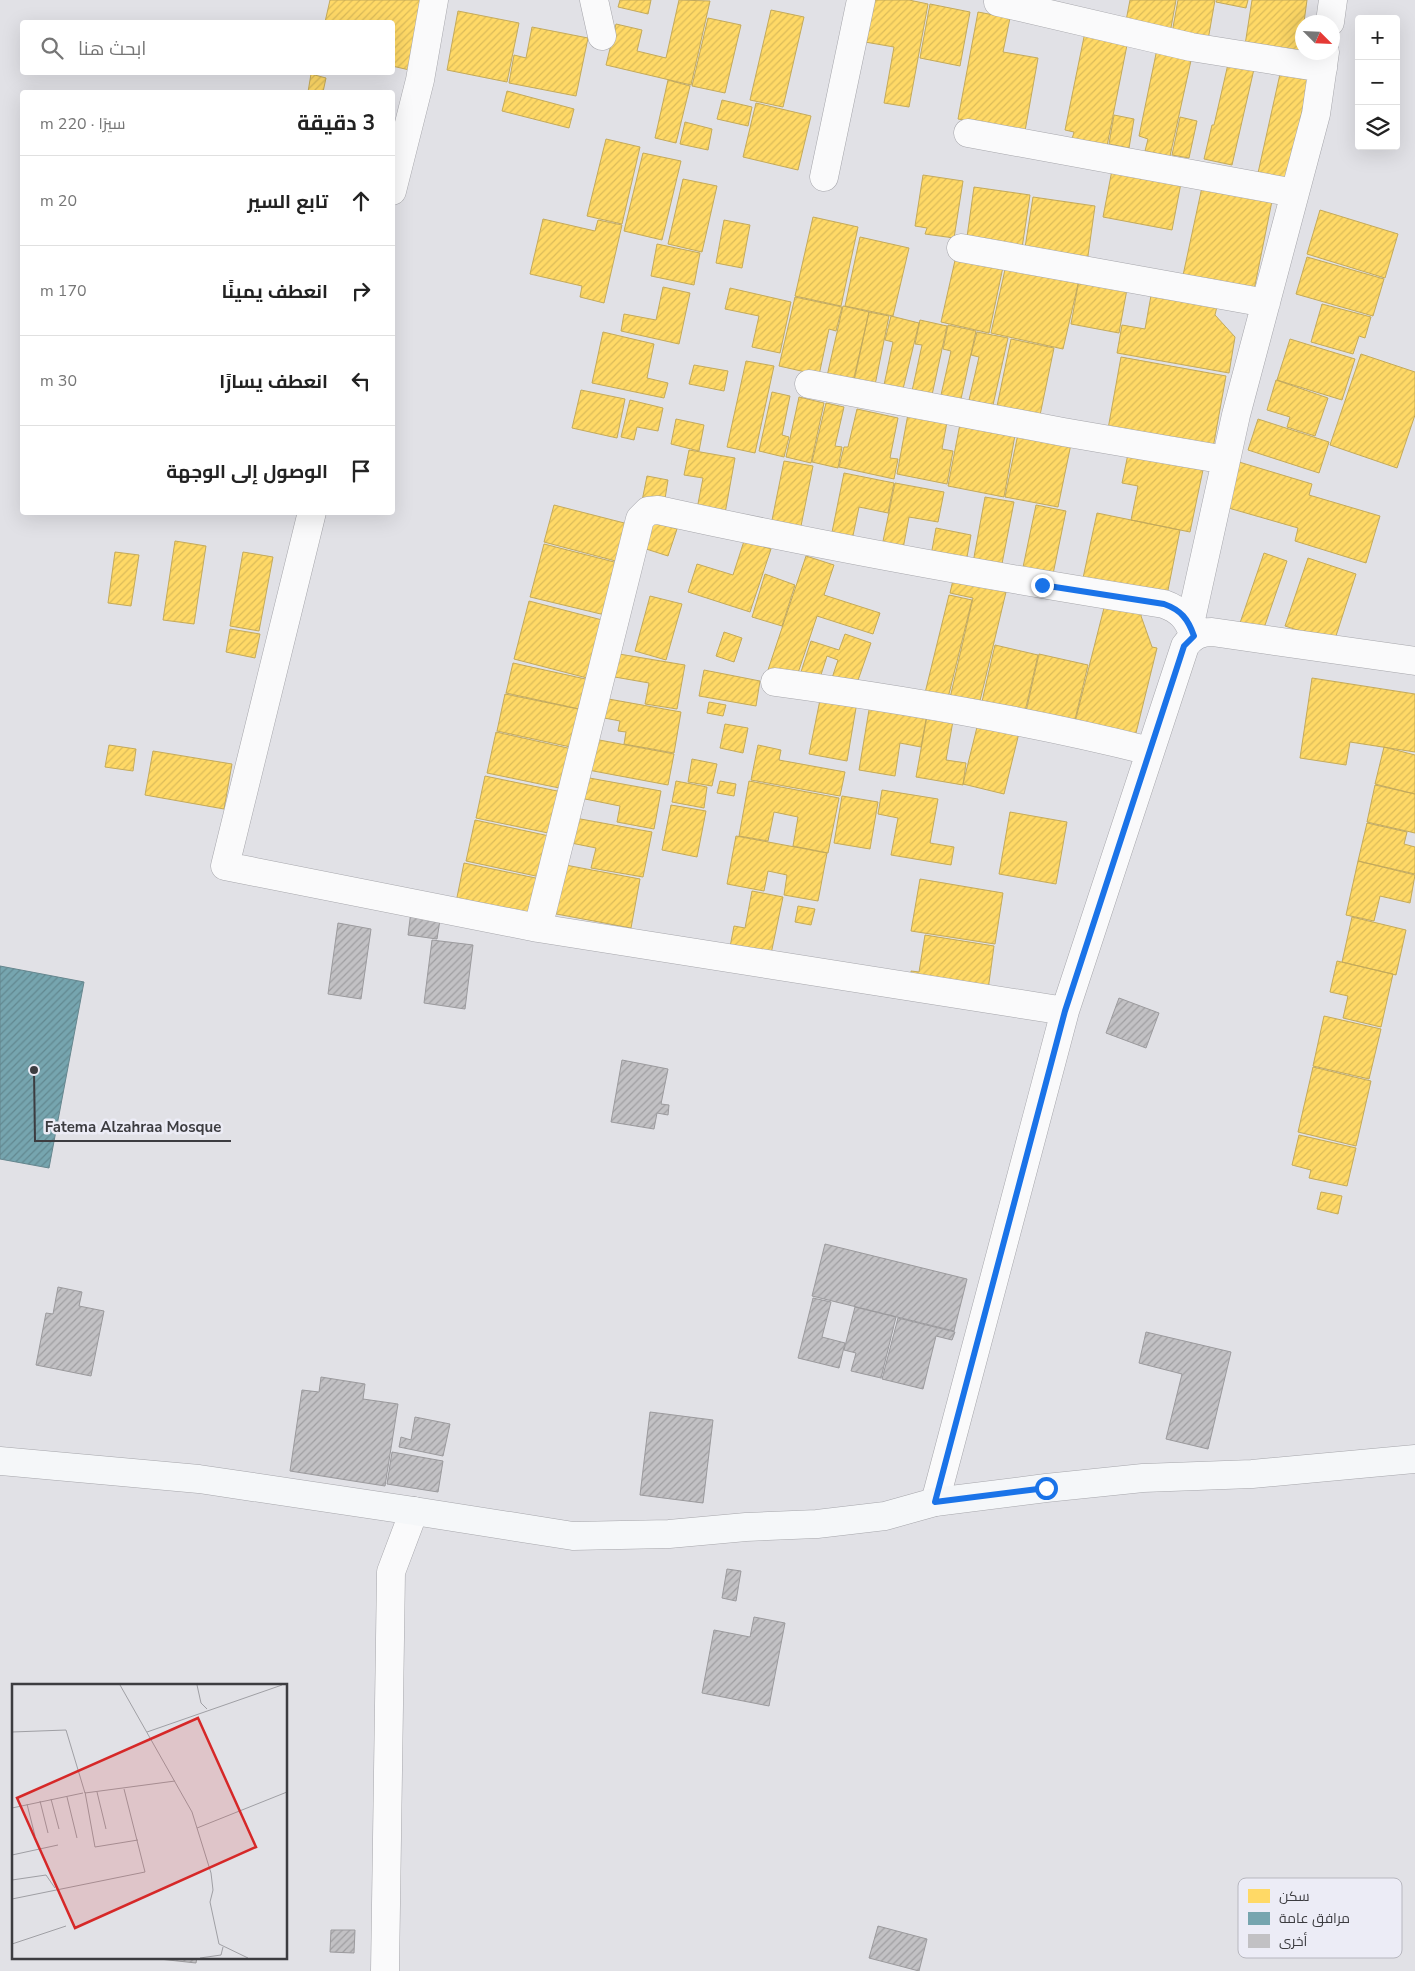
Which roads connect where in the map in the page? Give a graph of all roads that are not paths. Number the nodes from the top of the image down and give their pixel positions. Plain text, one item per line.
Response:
1 (434, 0) edge
2 (594, 0) edge
3 (861, 0) edge
4 (1333, 0) edge
5 (998, 2) dead end
6 (1331, 15) edge
7 (602, 36) dead end
8 (1295, 57) edge
9 (1324, 60) edge
10 (968, 133) dead end
11 (824, 177) dead end
12 (395, 179) edge
13 (1295, 193) junction
14 (961, 248) dead end
15 (1266, 303) junction
16 (810, 384) dead end
17 (1226, 460) junction
18 (311, 515) edge
19 (1192, 630) junction
20 (1415, 661) edge
21 (775, 682) dead end
22 (1150, 751) junction
23 (538, 928) junction
24 (1065, 1011) junction
25 (1415, 1459) edge
26 (0, 1461) edge
27 (935, 1502) junction
28 (414, 1511) junction
29 (385, 1971) edge

1 - 12 street
2 - 7 street
3 - 11 street
4 - 6 street
5 - 8 street
9 - 13 street
10 - 13 street
13 - 15 street
14 - 15 street
15 - 17 street
16 - 17 street
17 - 19 street
18 - 23 street
19 - 20 street
19 - 22 street
19 - 23 street
21 - 22 street
22 - 24 street
23 - 24 street
24 - 27 street
25 - 27 main road
26 - 28 main road
27 - 28 main road
28 - 29 street

